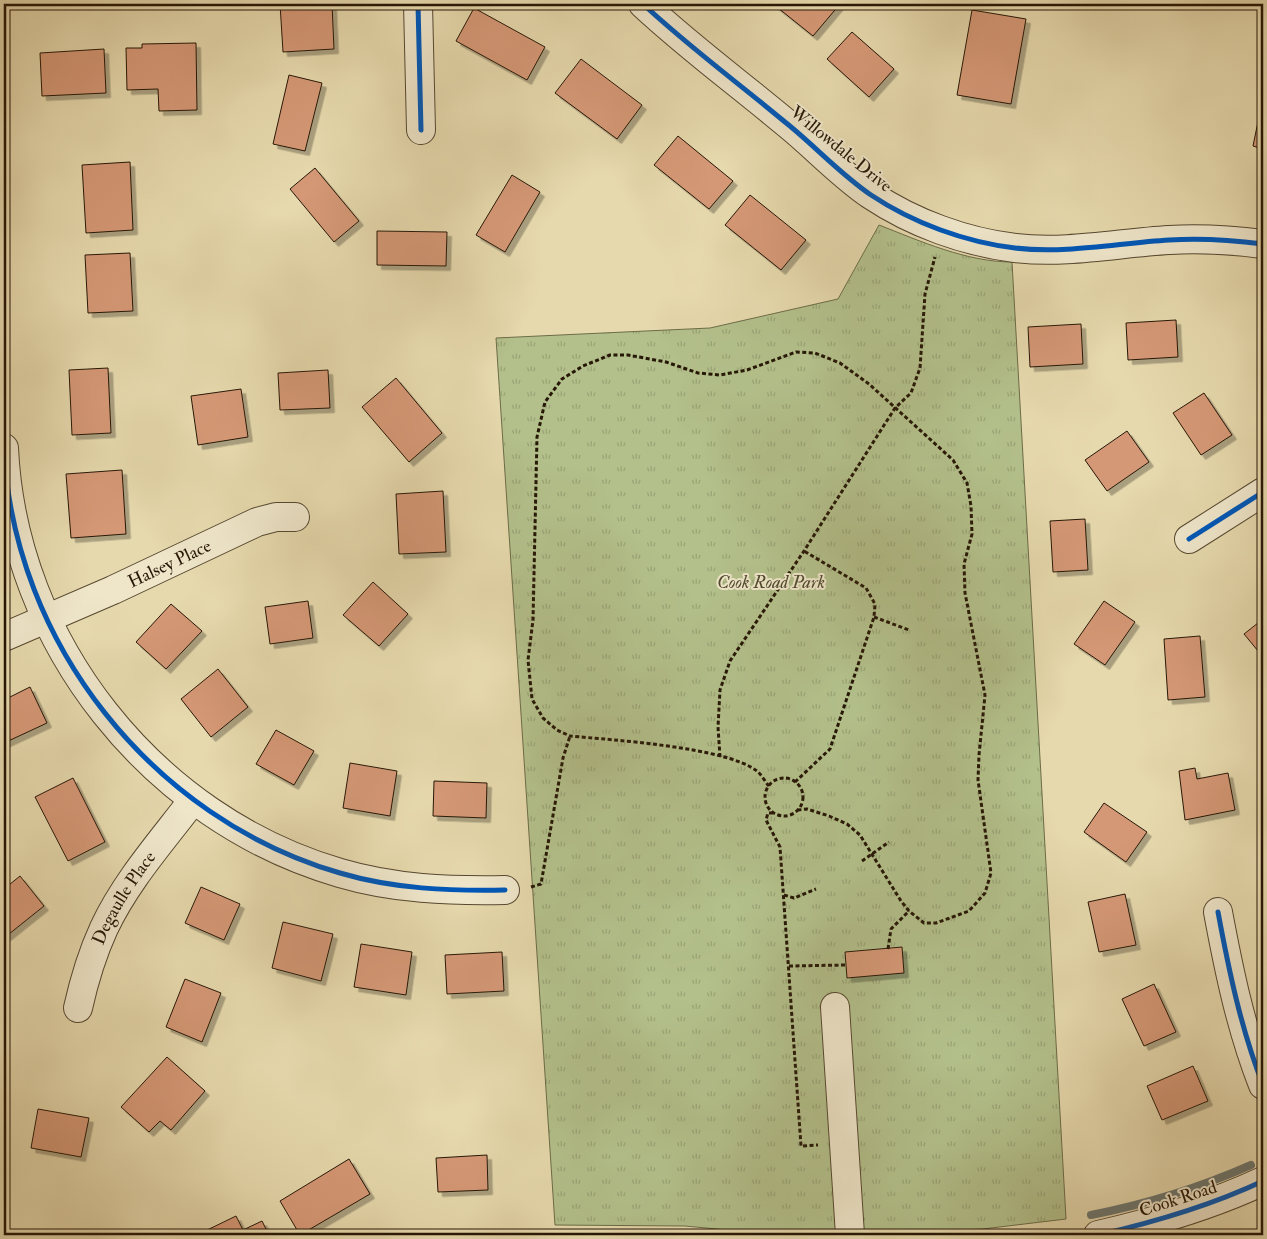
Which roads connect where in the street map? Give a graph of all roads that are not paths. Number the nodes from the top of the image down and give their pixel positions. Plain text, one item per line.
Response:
1 (418, 4) edge
2 (643, 4) edge
3 (421, 130) dead end
4 (1263, 244) edge
5 (4, 448) edge
6 (1263, 492) edge
7 (295, 517) dead end
8 (1189, 538) dead end
9 (46, 619) junction
10 (4, 637) edge
11 (193, 800) junction
12 (505, 890) road end
13 (1218, 912) dead end
14 (835, 1007) dead end
15 (78, 1008) dead end
16 (1263, 1085) edge
17 (1263, 1181) edge
18 (850, 1235) edge
19 (1098, 1235) edge

1 - 3 street
2 - 4 street, Willowdale Drive
5 - 9 street
6 - 8 street
7 - 9 street, Halsey Place
9 - 10 street, Halsey Place
9 - 11 street
11 - 12 street
11 - 15 street, Degaulle Place
13 - 16 street
14 - 18 street
17 - 19 street, Cook Road

